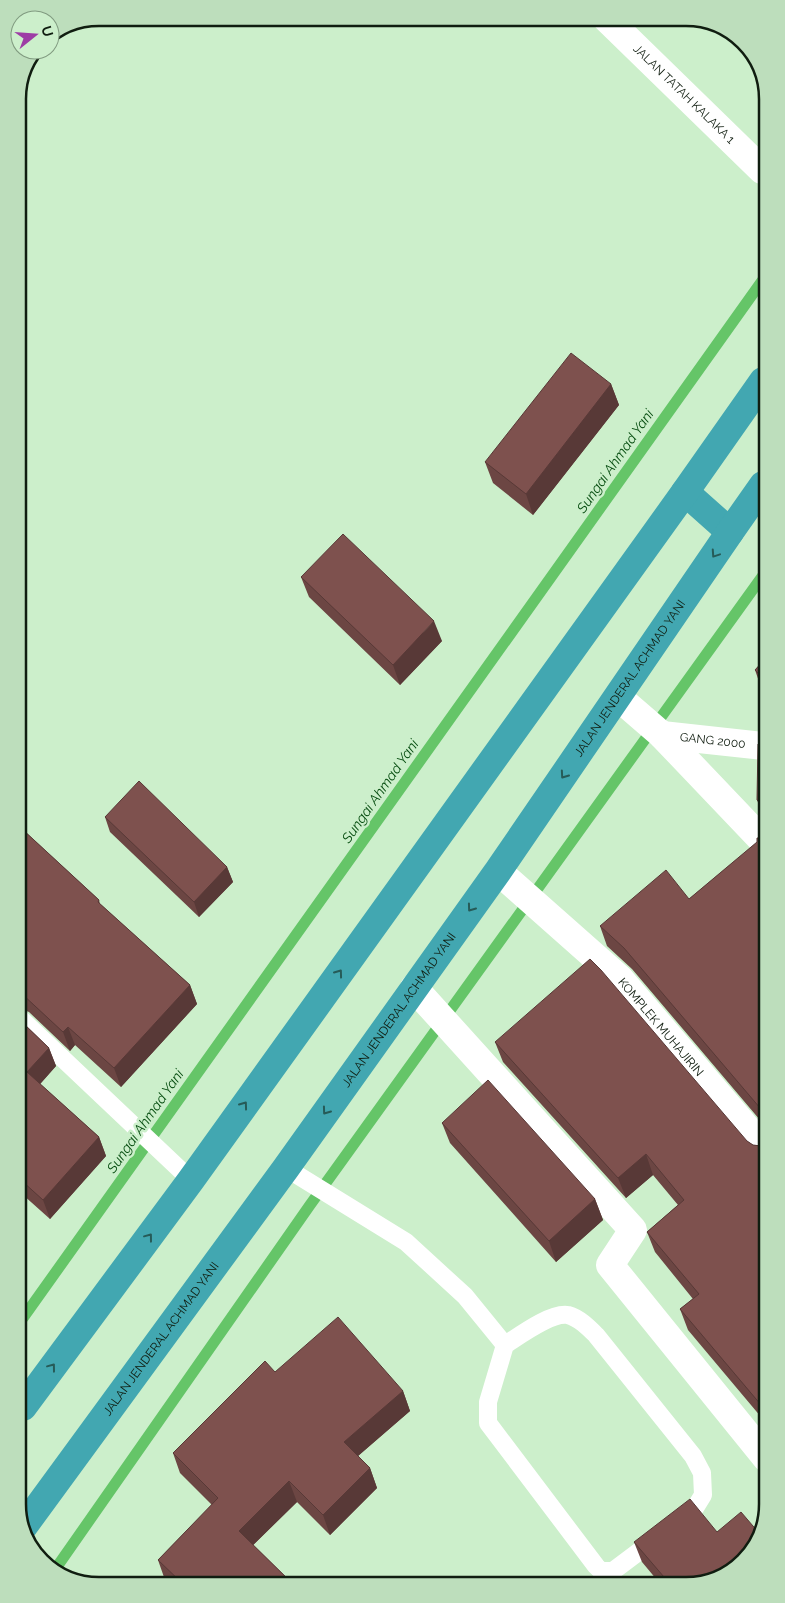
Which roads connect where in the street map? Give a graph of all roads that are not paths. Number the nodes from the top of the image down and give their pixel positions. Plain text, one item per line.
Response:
1 (614, 26) edge
2 (759, 167) edge
3 (759, 387) edge
4 (759, 491) edge
5 (685, 492) junction
6 (730, 532) junction
7 (618, 696) junction
8 (662, 735) junction
9 (759, 745) edge
10 (759, 837) edge
11 (508, 880) junction
12 (423, 998) junction
13 (26, 1024) edge
14 (759, 1143) edge
15 (286, 1168) junction
16 (191, 1180) junction
17 (505, 1345) junction
18 (26, 1402) edge
19 (759, 1450) edge
20 (29, 1520) edge
21 (608, 1576) edge

1 - 2 street, JALAN TATAH KALAKA 1
3 - 5 highway
4 - 6 highway, JALAN JENDERAL ACHMAD YANI
5 - 6 highway
16 -> 5 highway
6 -> 7 highway, JALAN JENDERAL ACHMAD YANI
7 - 8 street
7 -> 11 highway, JALAN JENDERAL ACHMAD YANI
8 - 9 street, GANG 2000
8 - 10 street
11 -> 12 highway, JALAN JENDERAL ACHMAD YANI
11 - 14 street, KOMPLEK MUHAJIRIN
12 -> 15 highway, JALAN JENDERAL ACHMAD YANI
12 - 19 street
13 - 16 lane
15 - 17 lane
15 - 20 highway, JALAN JENDERAL ACHMAD YANI
18 -> 16 highway
17 - 21 lane
17 - 21 lane

